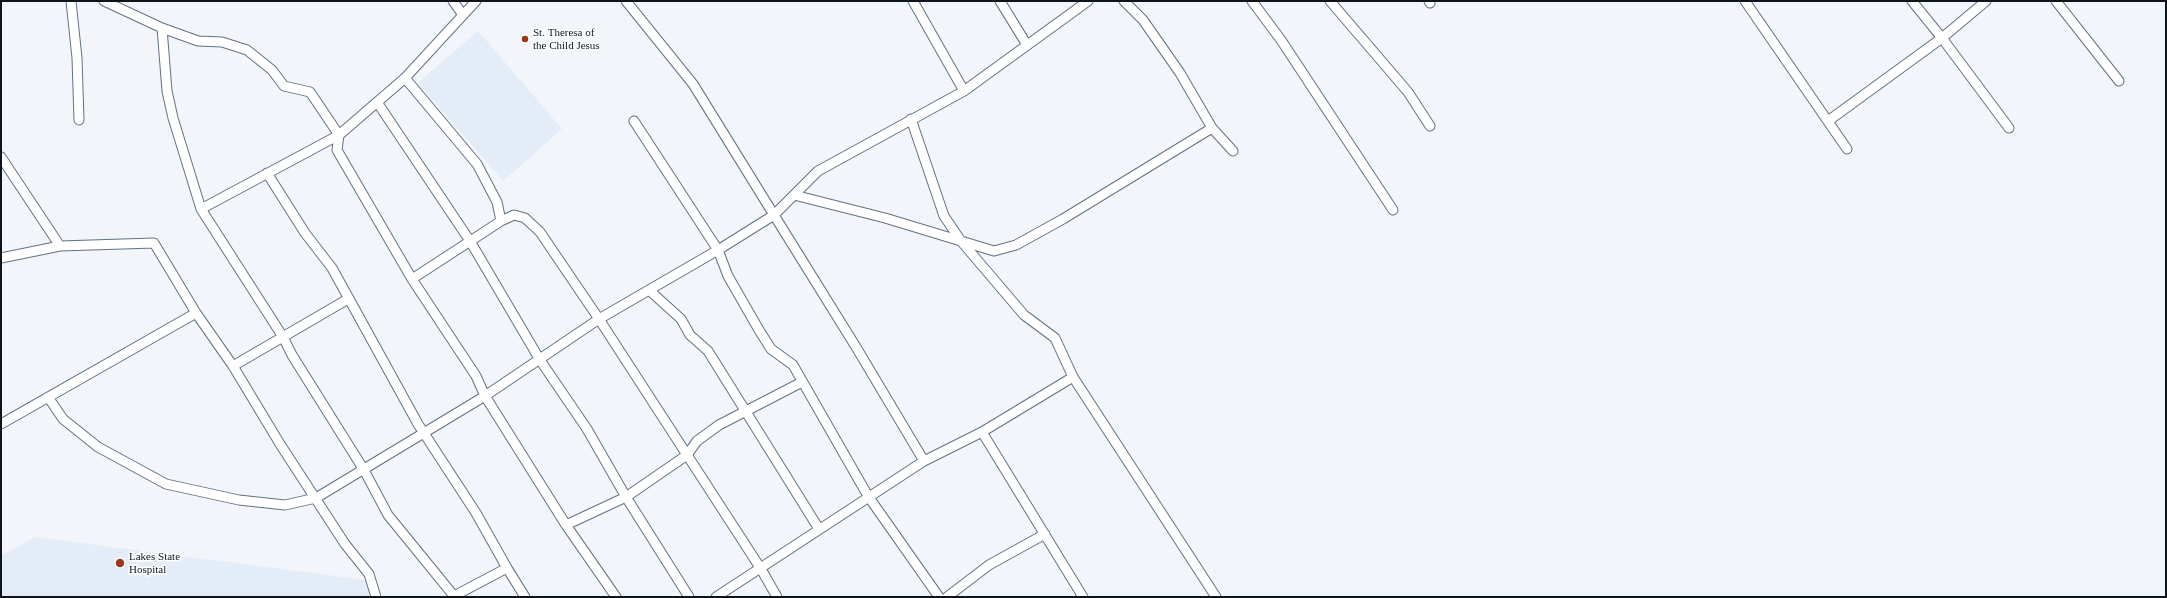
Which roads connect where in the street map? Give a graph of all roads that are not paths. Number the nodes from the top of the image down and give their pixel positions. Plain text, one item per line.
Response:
1 (71, 1) edge
2 (104, 1) edge
3 (453, 1) edge
4 (476, 1) edge
5 (626, 1) edge
6 (913, 1) edge
7 (1000, 1) edge
8 (1088, 1) edge
9 (1124, 1) edge
10 (1252, 1) edge
11 (1330, 1) edge
12 (1745, 1) edge
13 (1912, 1) edge
14 (1986, 1) edge
15 (2056, 1) edge
16 (463, 15) junction
17 (162, 28) junction
18 (1942, 38) junction
19 (1027, 45) junction
20 (405, 78) junction
21 (2119, 81) dead end
22 (964, 91) junction
23 (377, 102) junction
24 (911, 119) junction
25 (79, 120) dead end
26 (634, 121) dead end
27 (1828, 121) junction
28 (1430, 126) dead end
29 (1212, 128) junction
30 (2009, 128) dead end
31 (339, 135) junction
32 (1847, 149) dead end
33 (1233, 151) dead end
34 (1, 157) edge
35 (267, 173) junction
36 (794, 195) junction
37 (201, 209) junction
38 (1393, 210) dead end
39 (774, 215) junction
40 (501, 220) junction
41 (470, 241) junction
42 (961, 241) junction
43 (60, 246) junction
44 (718, 250) junction
45 (1, 258) edge
46 (412, 279) junction
47 (649, 290) junction
48 (348, 299) junction
49 (196, 313) junction
50 (599, 319) junction
51 (283, 337) junction
52 (540, 360) junction
53 (233, 366) junction
54 (1073, 377) junction
55 (802, 382) junction
56 (485, 396) junction
57 (48, 397) junction
58 (744, 412) junction
59 (1, 424) edge
60 (423, 432) junction
61 (982, 432) junction
62 (687, 455) junction
63 (924, 461) junction
64 (364, 470) junction
65 (868, 496) junction
66 (626, 497) junction
67 (316, 498) junction
68 (566, 525) junction
69 (819, 529) junction
70 (1045, 534) junction
71 (507, 568) junction
72 (761, 569) junction
73 (376, 597) edge
74 (454, 597) edge
75 (526, 597) edge
76 (616, 597) edge
77 (689, 597) edge
78 (716, 597) edge
79 (776, 597) edge
80 (939, 597) edge
81 (947, 597) edge
82 (1083, 597) edge
83 (1216, 597) edge

1 - 25 street
2 - 17 street
3 - 16 street
4 - 16 street
5 - 39 street
6 - 22 street
7 - 19 street
8 - 19 street
9 - 29 street
10 - 38 street
11 - 28 street
12 - 27 street
13 - 18 street
14 - 18 street
15 - 21 street
16 - 20 street
17 - 31 street
17 - 37 street
18 - 27 street
18 - 30 street
19 - 22 street
20 - 23 street
20 - 40 street
22 - 24 street
23 - 31 street
23 - 41 street
24 - 36 street
24 - 42 street
26 - 44 street
27 - 32 street
29 - 33 street
29 - 42 street
31 - 35 street
31 - 46 street
34 - 43 street
35 - 37 street
35 - 48 street
36 - 39 street
36 - 42 street
37 - 51 street
39 - 44 street
39 - 63 street
40 - 41 street
40 - 50 street
41 - 46 street
41 - 52 street
42 - 54 street
43 - 45 street
43 - 49 street
44 - 47 street
44 - 55 street
46 - 56 street
47 - 50 street
47 - 58 street
48 - 51 street
48 - 60 street
49 - 53 street
49 - 57 street
50 - 52 street
50 - 62 street
51 - 53 street
51 - 64 street
52 - 56 street
52 - 66 street
53 - 67 street
54 - 61 street
54 - 83 street
55 - 58 street
55 - 65 street
56 - 60 street
56 - 68 street
57 - 59 street
57 - 67 street
58 - 62 street
58 - 69 street
60 - 64 street
60 - 71 street
61 - 63 street
61 - 70 street
62 - 66 street
62 - 72 street
63 - 65 street
64 - 67 street
64 - 74 street
65 - 69 street
65 - 80 street
66 - 68 street
66 - 77 street
67 - 73 street
68 - 76 street
69 - 72 street
70 - 81 street
70 - 82 street
71 - 74 street
71 - 75 street
72 - 78 street
72 - 79 street

